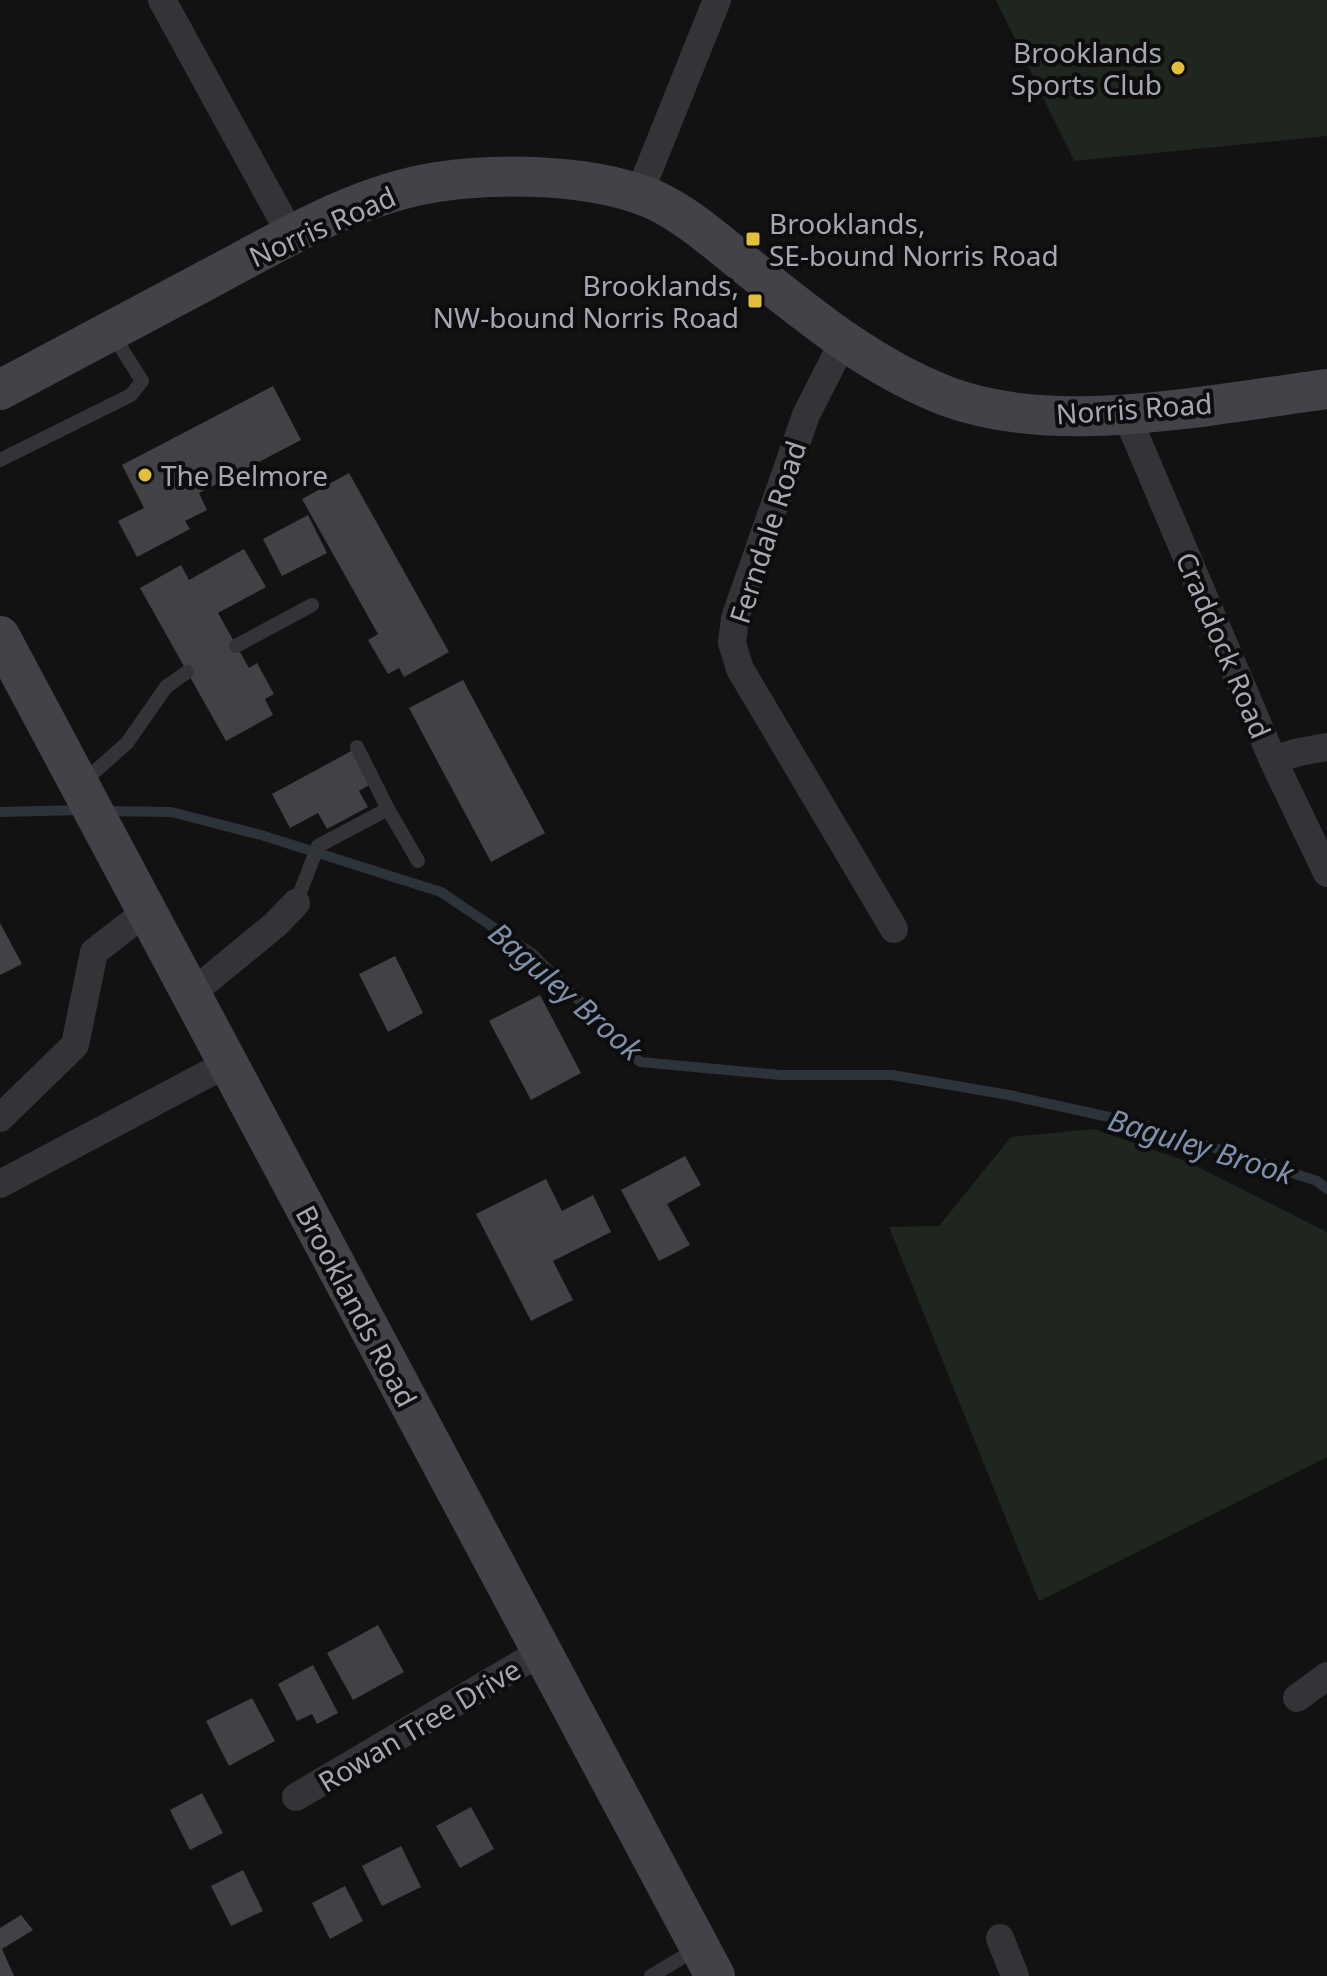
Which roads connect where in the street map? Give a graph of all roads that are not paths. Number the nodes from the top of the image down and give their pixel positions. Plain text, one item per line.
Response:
1 (162, 0) edge
2 (717, 0) edge
3 (639, 194) junction
4 (291, 235) junction
5 (111, 331) junction
6 (843, 342) junction
7 (1327, 389) edge
8 (0, 390) edge
9 (1126, 414) junction
10 (0, 460) edge
11 (312, 605) dead end
12 (0, 636) edge
13 (236, 646) dead end
14 (187, 672) dead end
15 (357, 747) dead end
16 (1327, 747) edge
17 (1273, 760) junction
18 (73, 774) junction
19 (388, 809) junction
20 (418, 861) dead end
21 (1327, 873) edge
22 (296, 903) joint
23 (147, 911) junction
24 (894, 929) dead end
25 (192, 993) junction
26 (230, 1062) junction
27 (0, 1118) edge
28 (0, 1184) edge
29 (541, 1652) junction
30 (1327, 1676) edge
31 (1297, 1698) dead end
32 (296, 1797) dead end
33 (1000, 1938) dead end
34 (707, 1962) edge
35 (651, 1976) edge
36 (1015, 1976) edge

1 - 4 street
2 - 3 street
3 - 4 street, Norris Road
3 - 6 street, Norris Road
4 - 5 street, Norris Road
5 - 8 street, Norris Road
5 - 10 lane
6 - 9 street, Norris Road
6 - 24 street, Ferndale Road
7 - 9 street, Norris Road
9 - 17 street, Craddock Road
11 - 13 lane
12 - 18 street, Brooklands Road
14 - 18 lane
15 - 19 lane
16 - 17 street
17 - 21 street, Craddock Road
18 - 23 street, Brooklands Road
19 - 20 lane
19 - 22 lane
22 - 25 street
23 - 25 street, Brooklands Road
23 - 27 street
25 - 26 street, Brooklands Road
26 - 28 street
26 - 29 street, Brooklands Road
29 - 32 street, Rowan Tree Drive
29 - 34 street, Brooklands Road
30 - 31 street
33 - 36 street
34 - 35 lane

